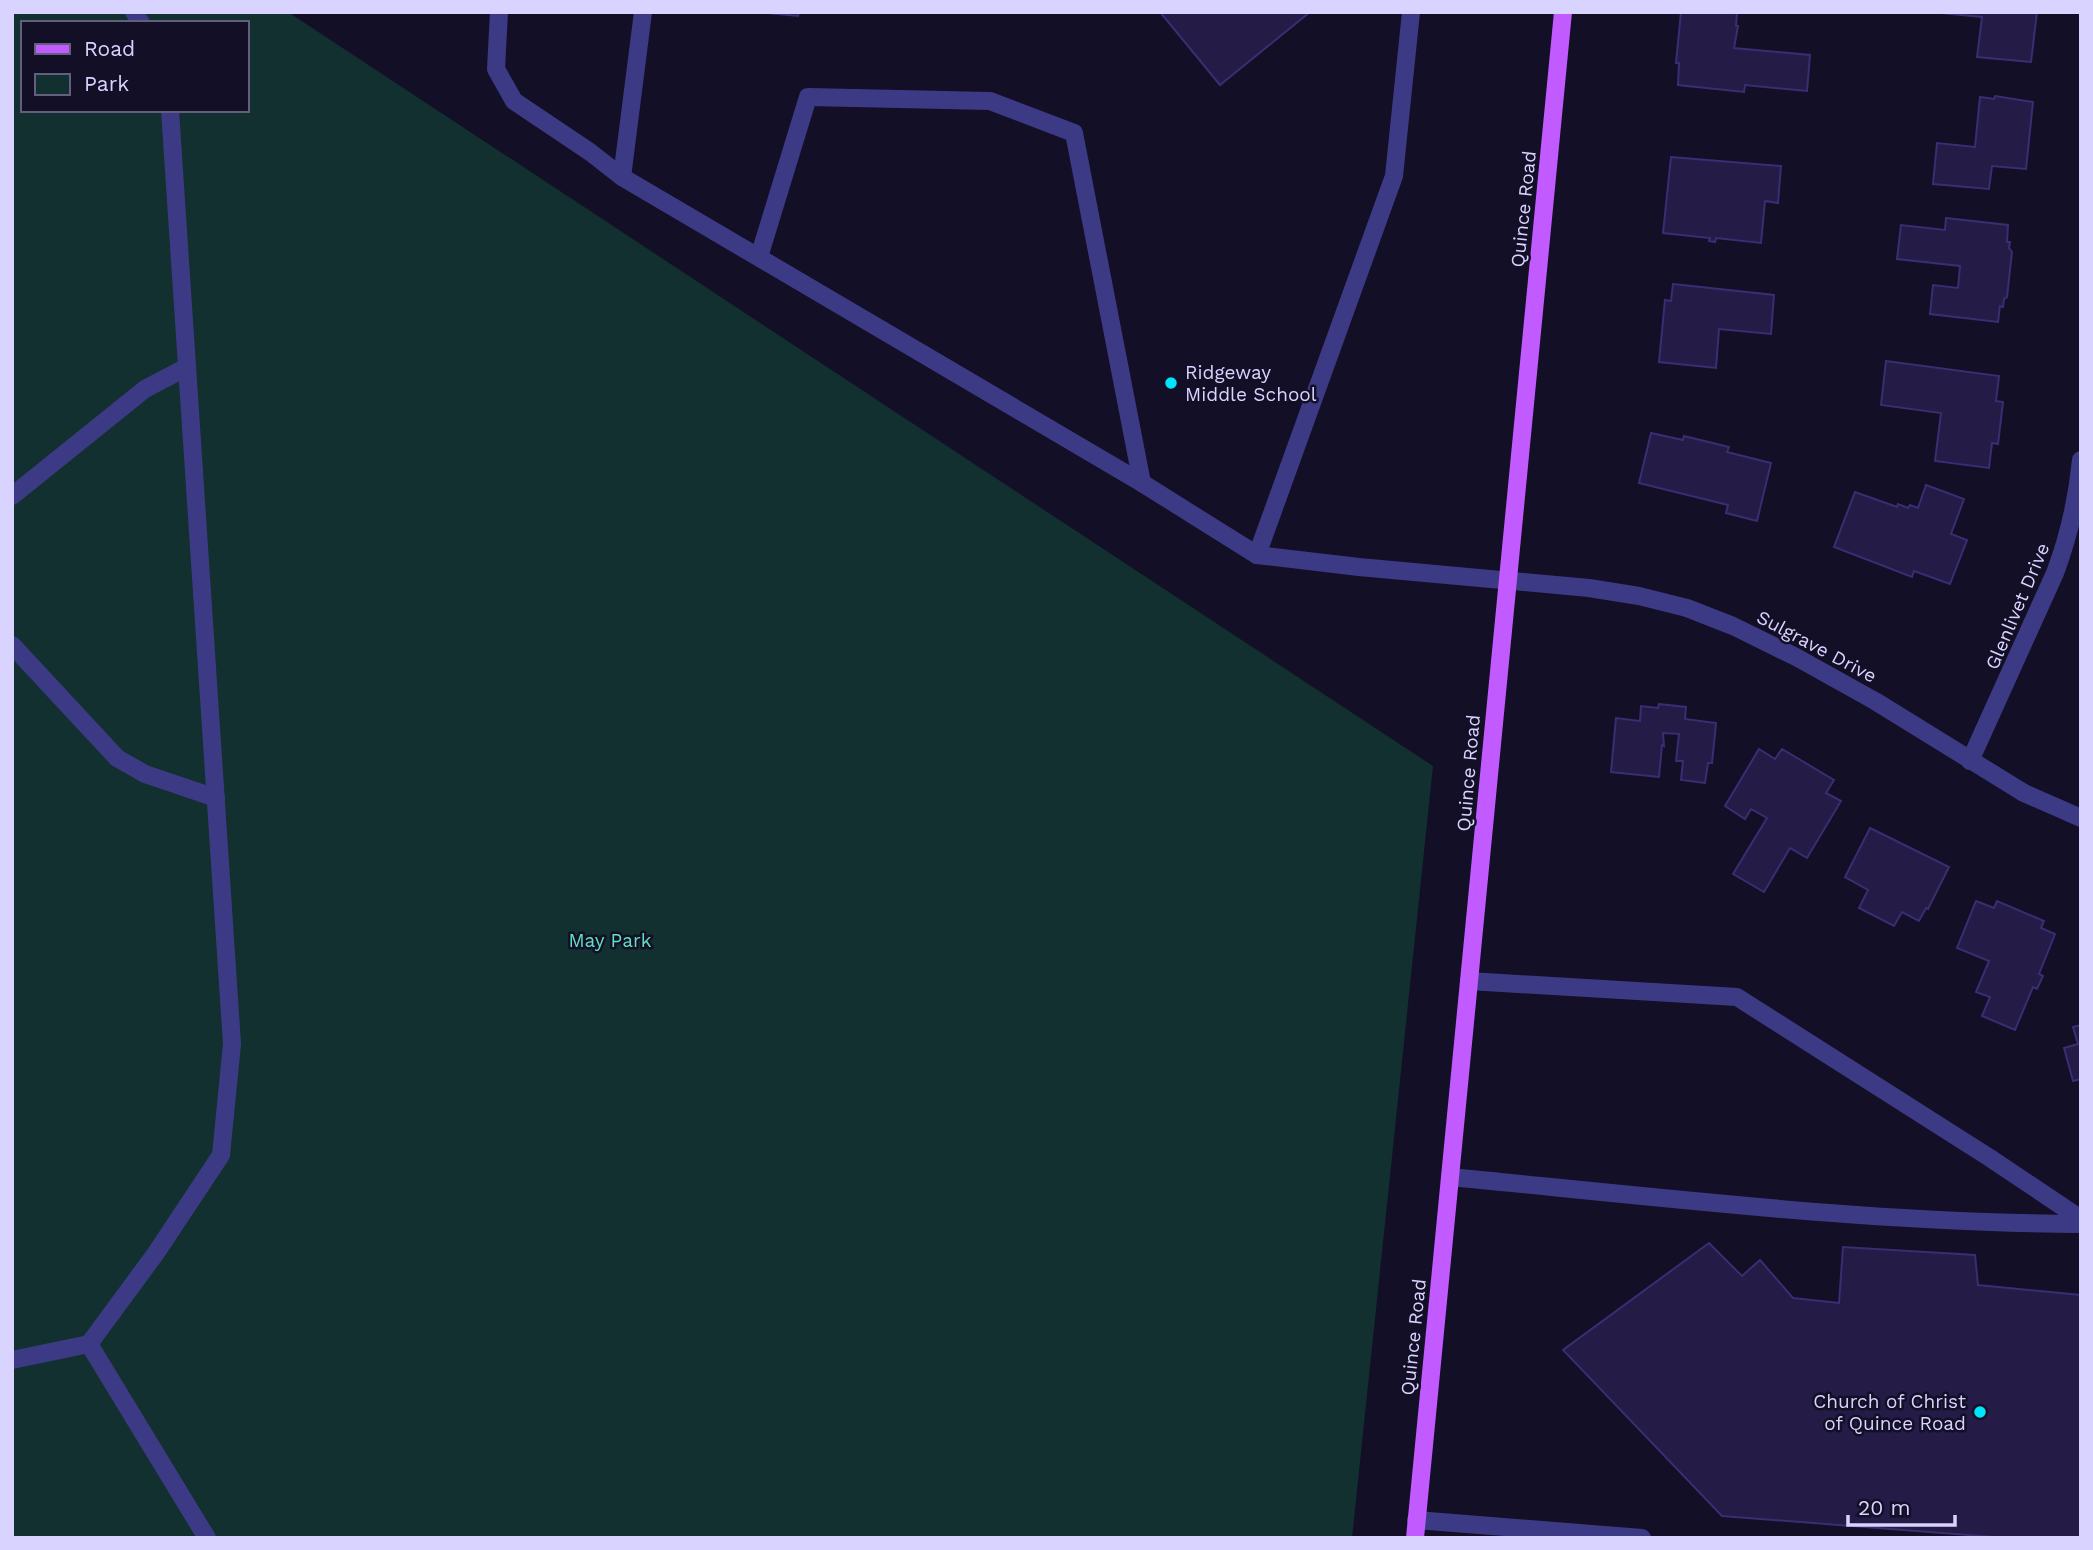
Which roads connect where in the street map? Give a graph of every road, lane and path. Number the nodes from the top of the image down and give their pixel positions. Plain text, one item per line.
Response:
1 (499, 12) edge
2 (643, 12) edge
3 (1411, 12) edge
4 (1563, 12) edge
5 (170, 112) edge
6 (622, 177) junction
7 (760, 257) junction
8 (187, 367) junction
9 (2081, 460) edge
10 (1142, 483) junction
11 (12, 496) edge
12 (1257, 555) junction
13 (1507, 579) junction
14 (12, 645) edge
15 (1970, 761) junction
16 (216, 798) junction
17 (2081, 818) edge
18 (1469, 981) junction
19 (1450, 1177) junction
20 (2081, 1222) edge
21 (89, 1345) junction
22 (12, 1360) edge
23 (1415, 1529) edge
24 (207, 1538) edge
25 (1642, 1538) edge

1 - 6 street
2 - 6 street
3 - 12 street
4 - 13 main road, Quince Road
5 - 8 street
6 - 7 street
7 - 10 street
7 - 10 street
8 - 11 street
8 - 16 street
9 - 15 street, Glenlivet Drive
10 - 12 street
12 - 13 street, Sulgrave Drive
13 - 15 street, Sulgrave Drive
13 - 18 main road, Quince Road
14 - 16 street
15 - 17 street, Sulgrave Drive
16 - 21 street
18 - 19 main road, Quince Road
18 - 20 street
19 - 20 street
19 - 23 main road, Quince Road
21 - 22 street
21 - 24 street
23 - 25 street

